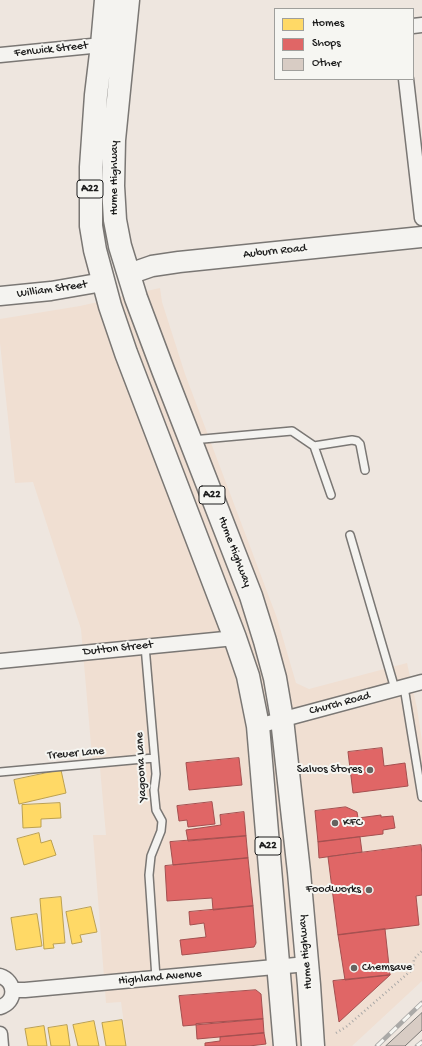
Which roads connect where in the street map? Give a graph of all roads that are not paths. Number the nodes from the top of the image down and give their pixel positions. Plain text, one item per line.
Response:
1 (106, 0) edge
2 (128, 0) edge
3 (102, 45) junction
4 (0, 55) edge
5 (406, 80) edge
6 (422, 218) edge
7 (422, 237) edge
8 (129, 274) junction
9 (104, 282) junction
10 (0, 296) edge
11 (190, 440) junction
12 (314, 446) junction
13 (365, 470) dead end
14 (330, 495) dead end
15 (350, 535) dead end
16 (235, 638) junction
17 (145, 646) junction
18 (0, 661) edge
19 (422, 682) edge
20 (400, 688) junction
21 (282, 719) junction
22 (258, 726) junction
23 (154, 758) junction
24 (0, 772) edge
25 (422, 797) edge
26 (307, 964) junction
27 (278, 967) junction
28 (0, 976) edge
29 (156, 978) junction
30 (13, 990) junction
31 (0, 1007) edge
32 (0, 1034) edge
33 (1, 1046) edge
34 (285, 1046) edge
35 (313, 1046) edge

1 - 3 highway, Hume Highway / A22
2 - 8 highway, Hume Highway / A22
3 - 4 street, Fenwick Street
3 - 9 highway, Hume Highway / A22
5 - 6 street
7 - 8 main road, Auburn Road
8 - 9 highway
8 - 11 highway, Hume Highway / A22
9 - 10 street, William Street
9 - 16 highway, Hume Highway / A22
11 - 12 lane
11 - 21 highway, Hume Highway / A22
12 - 13 lane
12 - 14 lane
15 - 20 lane
16 - 17 street, Dutton Street
16 - 22 highway, Hume Highway / A22
17 - 18 street, Dutton Street
17 - 23 lane, Yagoona Lane
19 - 20 street, Church Road
20 - 21 street, Church Road
20 - 25 lane
21 - 22 street, Church Road
21 - 26 highway, Hume Highway / A22
22 - 27 highway, Hume Highway / A22
23 - 24 lane, Treuer Lane
23 - 29 lane, Yagoona Lane
26 - 27 street, Highland Avenue
26 - 35 highway, Hume Highway / A22
27 - 29 street, Highland Avenue
27 - 34 highway, Hume Highway / A22
28 - 30 street
29 - 30 street, Highland Avenue
30 - 31 street
32 - 33 street

